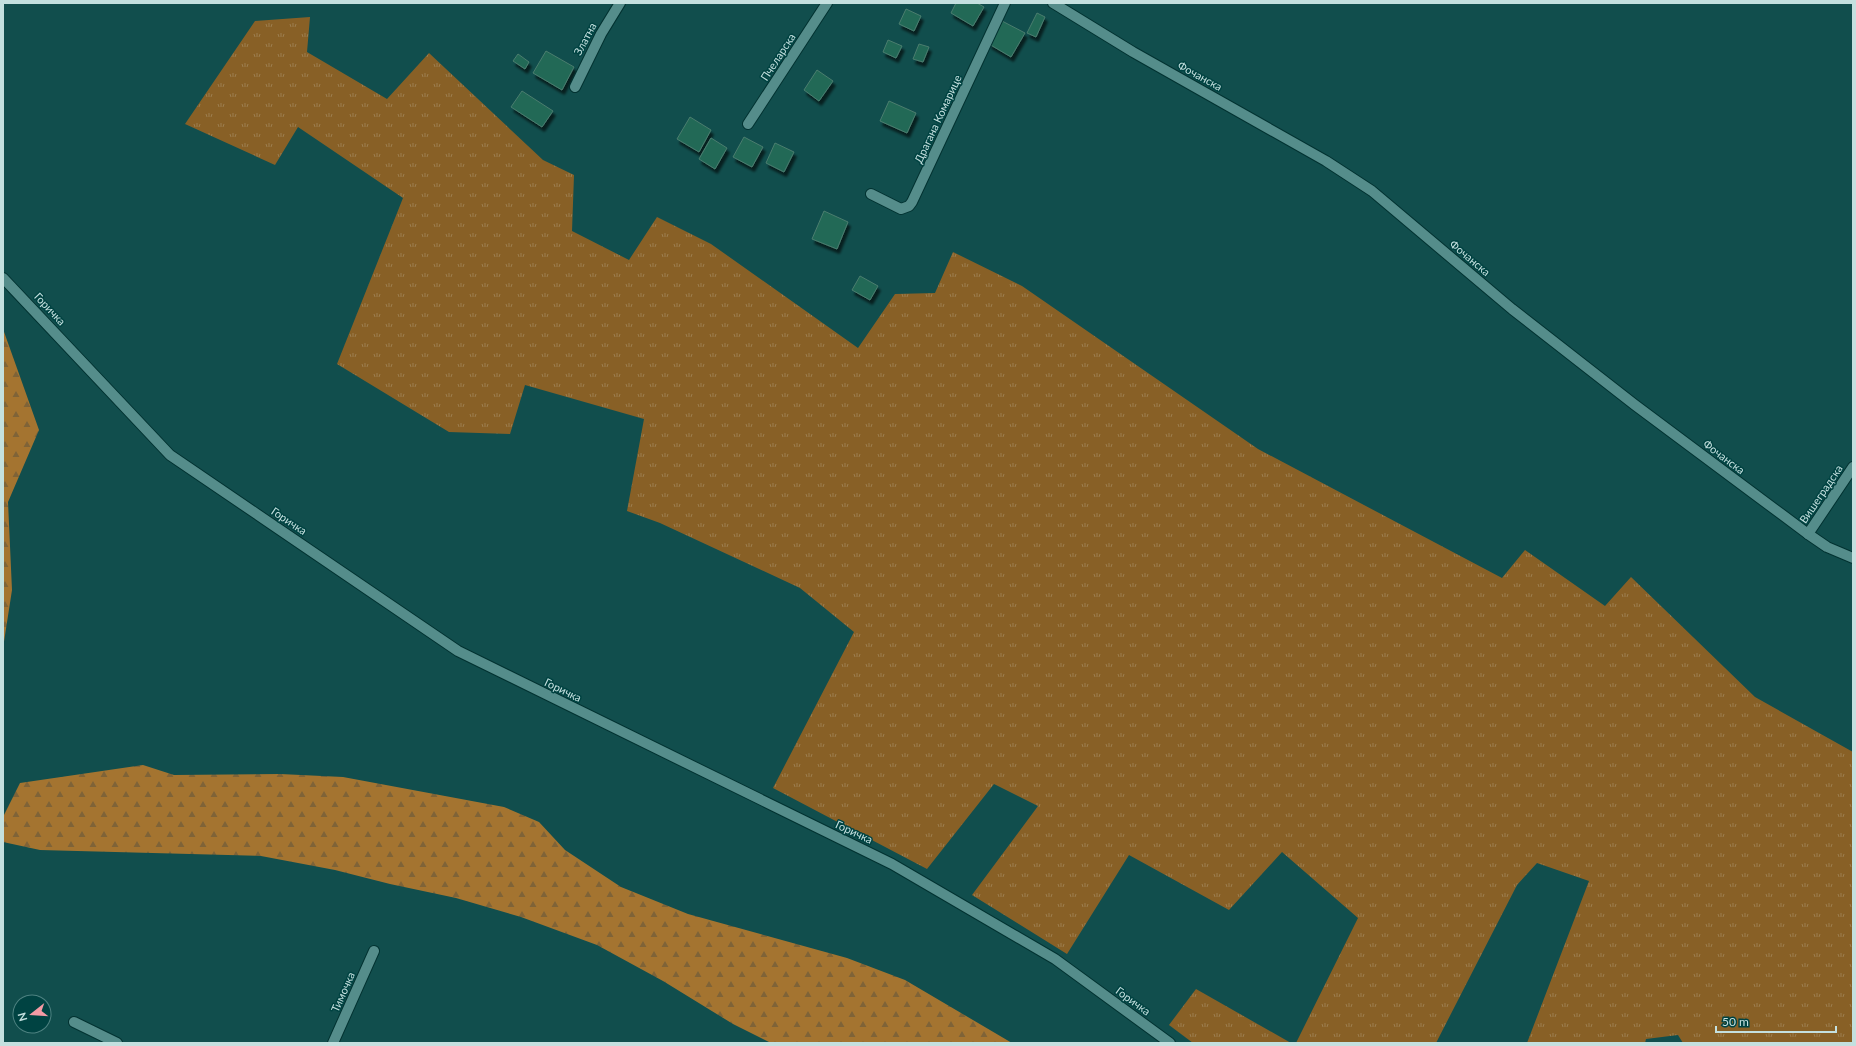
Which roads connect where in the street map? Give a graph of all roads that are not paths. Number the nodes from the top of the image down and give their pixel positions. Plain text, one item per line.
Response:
1 (620, 3) edge
2 (828, 3) edge
3 (1005, 3) edge
4 (1053, 3) edge
5 (575, 87) dead end
6 (748, 124) dead end
7 (871, 194) dead end
8 (3, 278) edge
9 (1853, 467) edge
10 (1808, 534) junction
11 (1853, 558) edge
12 (374, 951) dead end
13 (74, 1022) dead end
14 (117, 1043) edge
15 (334, 1043) edge
16 (1170, 1043) edge

1 - 5 street, Златна
2 - 6 street, Пчеларска
3 - 7 street, Драгана Комарице
4 - 10 street, Фочанска
8 - 16 street, Горичка
9 - 10 street, Вишеградска
10 - 11 street, Фочанска
12 - 15 street, Тимочка
13 - 14 street

